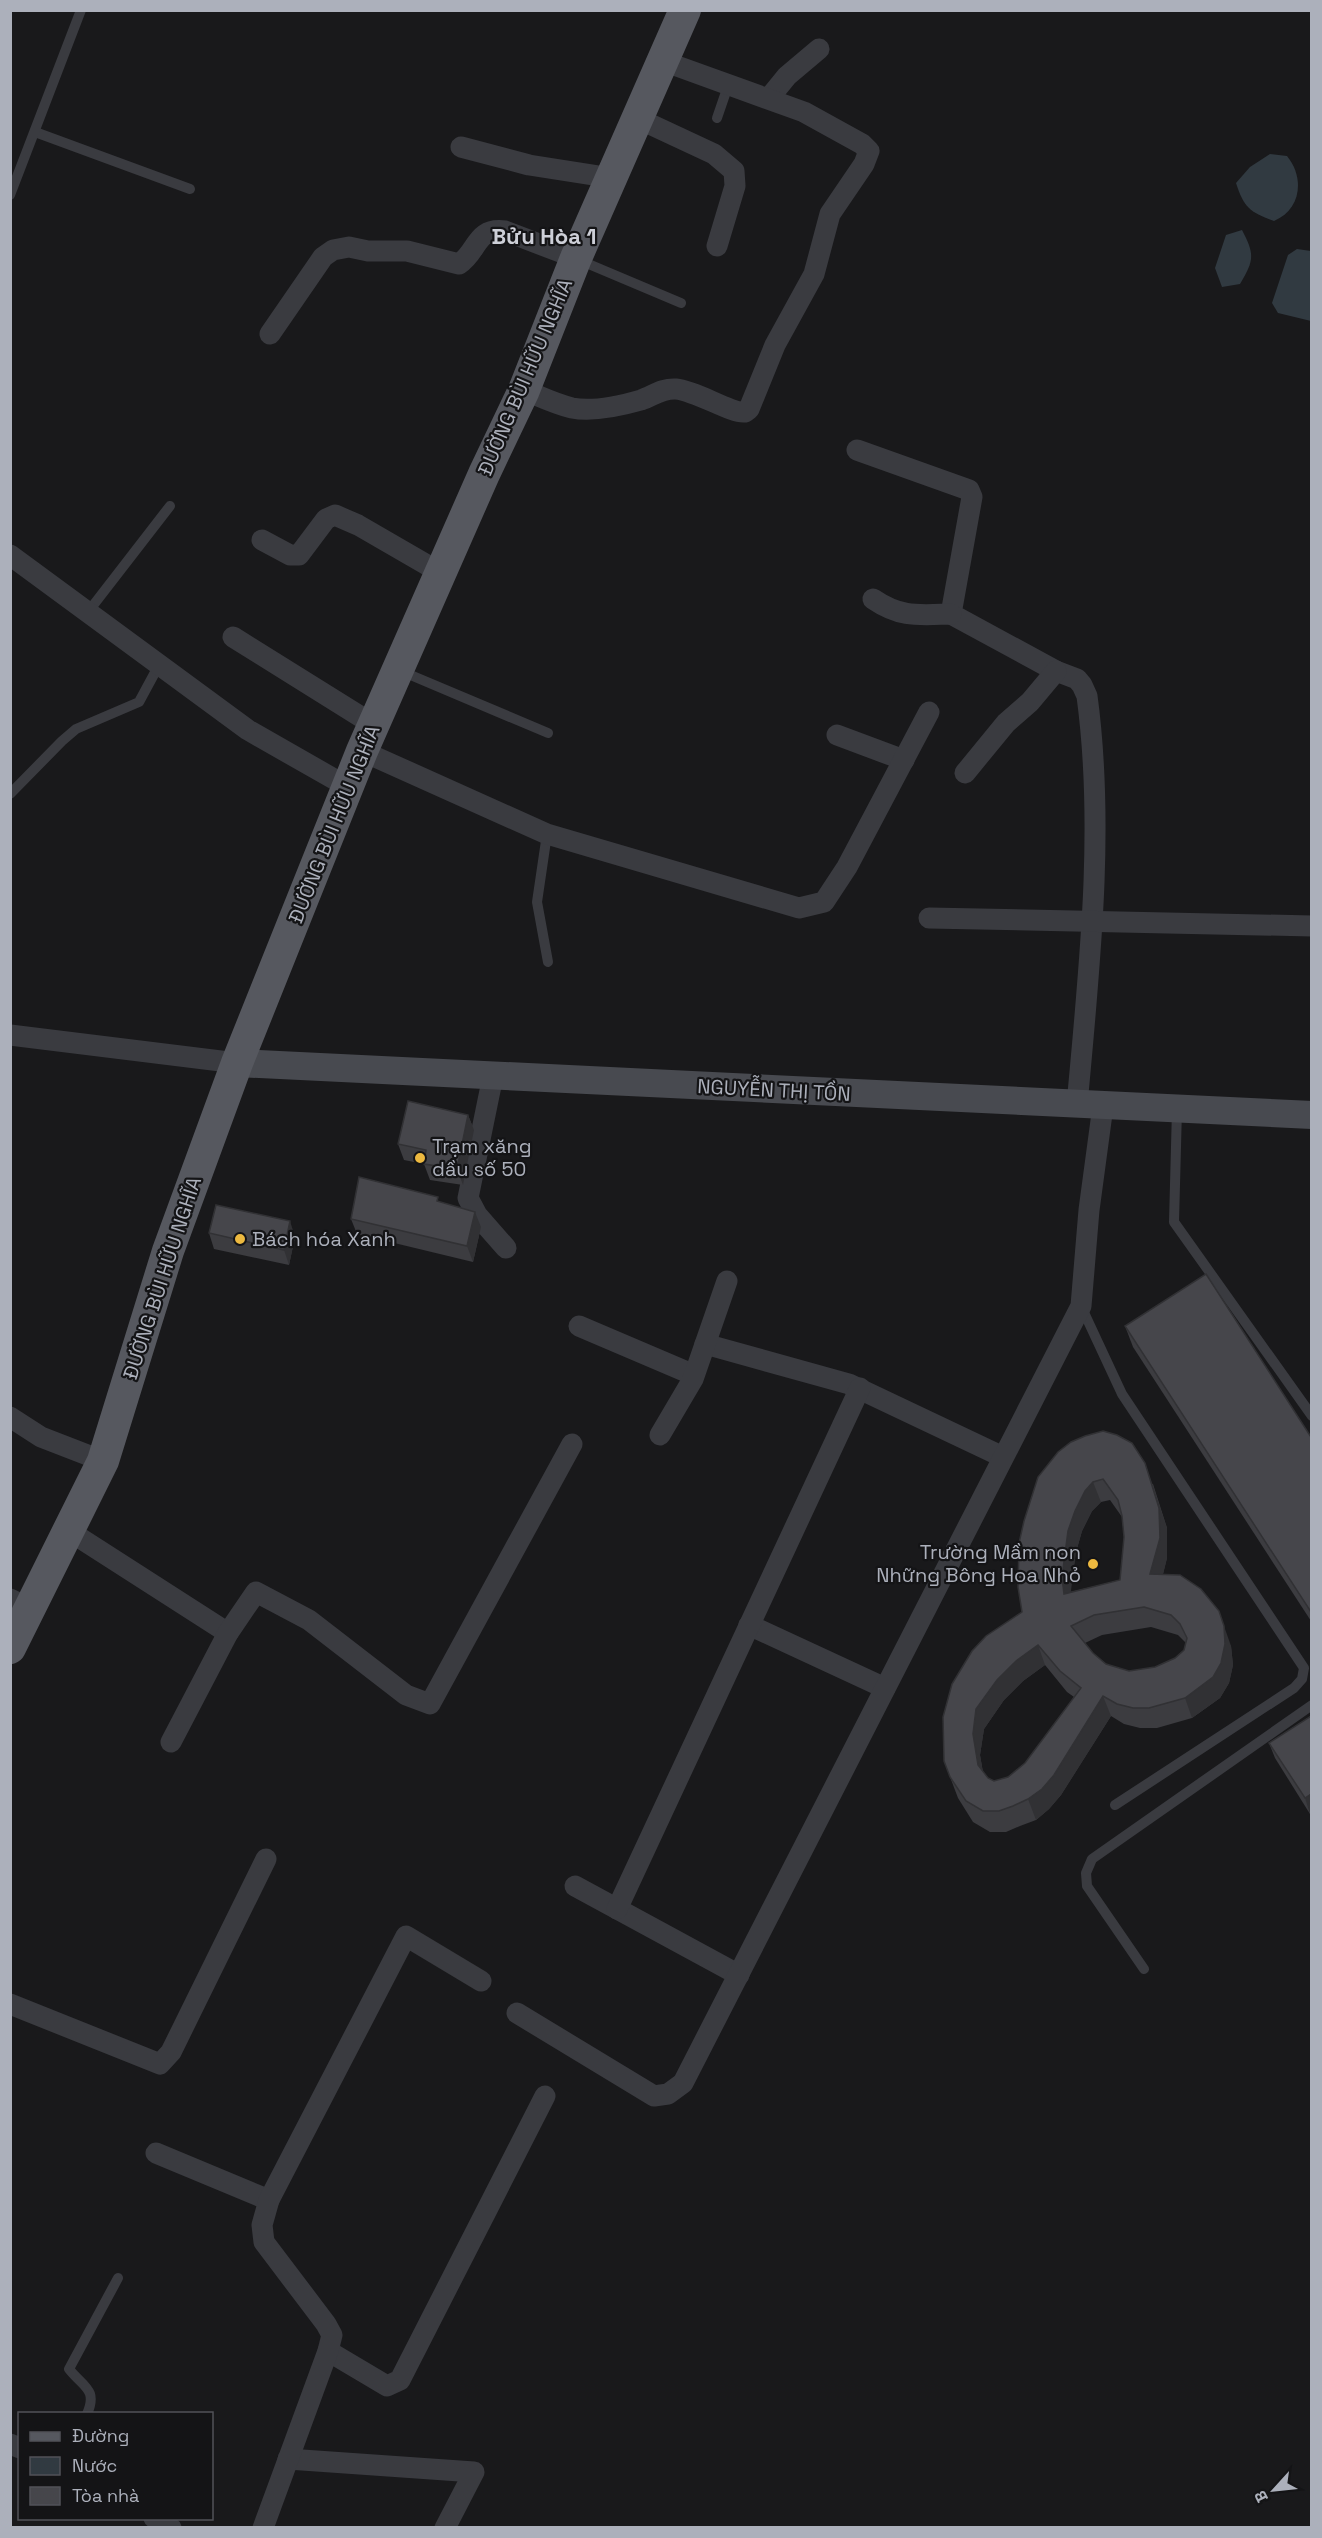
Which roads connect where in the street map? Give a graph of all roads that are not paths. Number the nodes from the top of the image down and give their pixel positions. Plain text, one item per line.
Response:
1 (81, 10) edge
2 (678, 13) edge
3 (819, 49) dead end
4 (663, 61) junction
5 (729, 83) junction
6 (769, 98) junction
7 (717, 118) dead end
8 (639, 119) junction
9 (35, 132) junction
10 (461, 147) dead end
11 (612, 178) junction
12 (190, 189) dead end
13 (10, 195) edge
14 (717, 246) dead end
15 (576, 258) junction
16 (681, 303) dead end
17 (270, 334) dead end
18 (524, 390) junction
19 (857, 450) dead end
20 (170, 506) dead end
21 (262, 540) dead end
22 (10, 555) edge
23 (441, 573) junction
24 (873, 599) dead end
25 (88, 612) junction
26 (951, 614) junction
27 (233, 637) dead end
28 (159, 665) junction
29 (398, 670) junction
30 (1056, 671) junction
31 (929, 712) dead end
32 (548, 733) dead end
33 (837, 735) dead end
34 (368, 738) junction
35 (904, 759) junction
36 (965, 773) dead end
37 (348, 787) junction
38 (10, 794) edge
39 (547, 834) junction
40 (929, 918) dead end
41 (1094, 921) junction
42 (1311, 926) edge
43 (548, 962) dead end
44 (10, 1035) edge
45 (237, 1063) junction
46 (493, 1076) junction
47 (1090, 1105) junction
48 (1177, 1109) junction
49 (1311, 1115) edge
50 (506, 1248) dead end
51 (727, 1281) dead end
52 (1081, 1306) junction
53 (579, 1326) dead end
54 (705, 1344) junction
55 (694, 1375) junction
56 (860, 1388) junction
57 (1311, 1416) edge
58 (10, 1417) edge
59 (660, 1435) dead end
60 (572, 1444) dead end
61 (1003, 1457) junction
62 (103, 1461) junction
63 (69, 1531) junction
64 (21, 1604) edge
65 (749, 1625) junction
66 (228, 1633) junction
67 (10, 1648) edge
68 (885, 1688) junction
69 (1311, 1705) edge
70 (171, 1742) dead end
71 (1115, 1805) dead end
72 (266, 1859) dead end
73 (575, 1886) dead end
74 (616, 1909) junction
75 (1144, 1969) dead end
76 (739, 1975) junction
77 (481, 1981) dead end
78 (10, 2004) edge
79 (517, 2013) dead end
80 (545, 2096) dead end
81 (156, 2153) dead end
82 (268, 2200) junction
83 (118, 2278) dead end
84 (328, 2351) junction
85 (88, 2412) edge
86 (288, 2459) junction
87 (263, 2528) edge
88 (446, 2528) edge

1 - 9 lane
2 - 4 main road, ĐƯỜNG BÙI HỮU NGHĨA
3 - 6 street
4 - 5 street
4 - 8 main road, ĐƯỜNG BÙI HỮU NGHĨA
5 - 6 street
5 - 7 lane
6 - 18 street
8 - 11 main road, ĐƯỜNG BÙI HỮU NGHĨA
8 - 14 street
9 - 12 lane
9 - 13 lane
10 - 11 street
11 - 15 main road, ĐƯỜNG BÙI HỮU NGHĨA
15 - 16 lane
15 - 17 street
15 - 18 main road, ĐƯỜNG BÙI HỮU NGHĨA
18 - 23 main road, ĐƯỜNG BÙI HỮU NGHĨA
19 - 26 street
20 - 25 lane
21 - 23 street
22 - 25 street
23 - 29 main road, ĐƯỜNG BÙI HỮU NGHĨA
24 - 26 street
25 - 28 street
26 - 30 street
27 - 34 street
28 - 37 street
28 - 38 lane
29 - 32 lane
29 - 34 main road, ĐƯỜNG BÙI HỮU NGHĨA
30 - 36 street
30 - 41 street
31 - 35 street
33 - 35 street
34 - 37 main road, ĐƯỜNG BÙI HỮU NGHĨA
34 - 39 street
35 - 39 street
37 - 45 main road, ĐƯỜNG BÙI HỮU NGHĨA
39 - 43 lane
40 - 41 street
41 - 42 street
41 - 47 street
44 - 45 street
45 - 46 street, NGUYỄN THỊ TỒN
45 - 62 main road, ĐƯỜNG BÙI HỮU NGHĨA
46 - 47 street, NGUYỄN THỊ TỒN
46 - 50 street
47 - 48 street, NGUYỄN THỊ TỒN
47 - 52 street
48 - 49 street, NGUYỄN THỊ TỒN
48 - 57 lane
51 - 54 street
52 - 61 street
52 - 71 lane
53 - 55 street
54 - 55 street
54 - 56 street
55 - 59 street
56 - 61 street
56 - 65 street
58 - 62 street
60 - 66 street
61 - 68 street
62 - 63 main road, ĐƯỜNG BÙI HỮU NGHĨA
63 - 64 main road, ĐƯỜNG BÙI HỮU NGHĨA
63 - 66 street
64 - 67 main road, ĐƯỜNG BÙI HỮU NGHĨA
65 - 68 street
65 - 74 street
66 - 70 street
68 - 76 street
69 - 75 lane
72 - 78 street
73 - 74 street
74 - 76 street
76 - 79 street
77 - 82 street
80 - 84 street
81 - 82 street
82 - 84 street
83 - 85 lane
84 - 86 street
86 - 87 street
86 - 88 street

